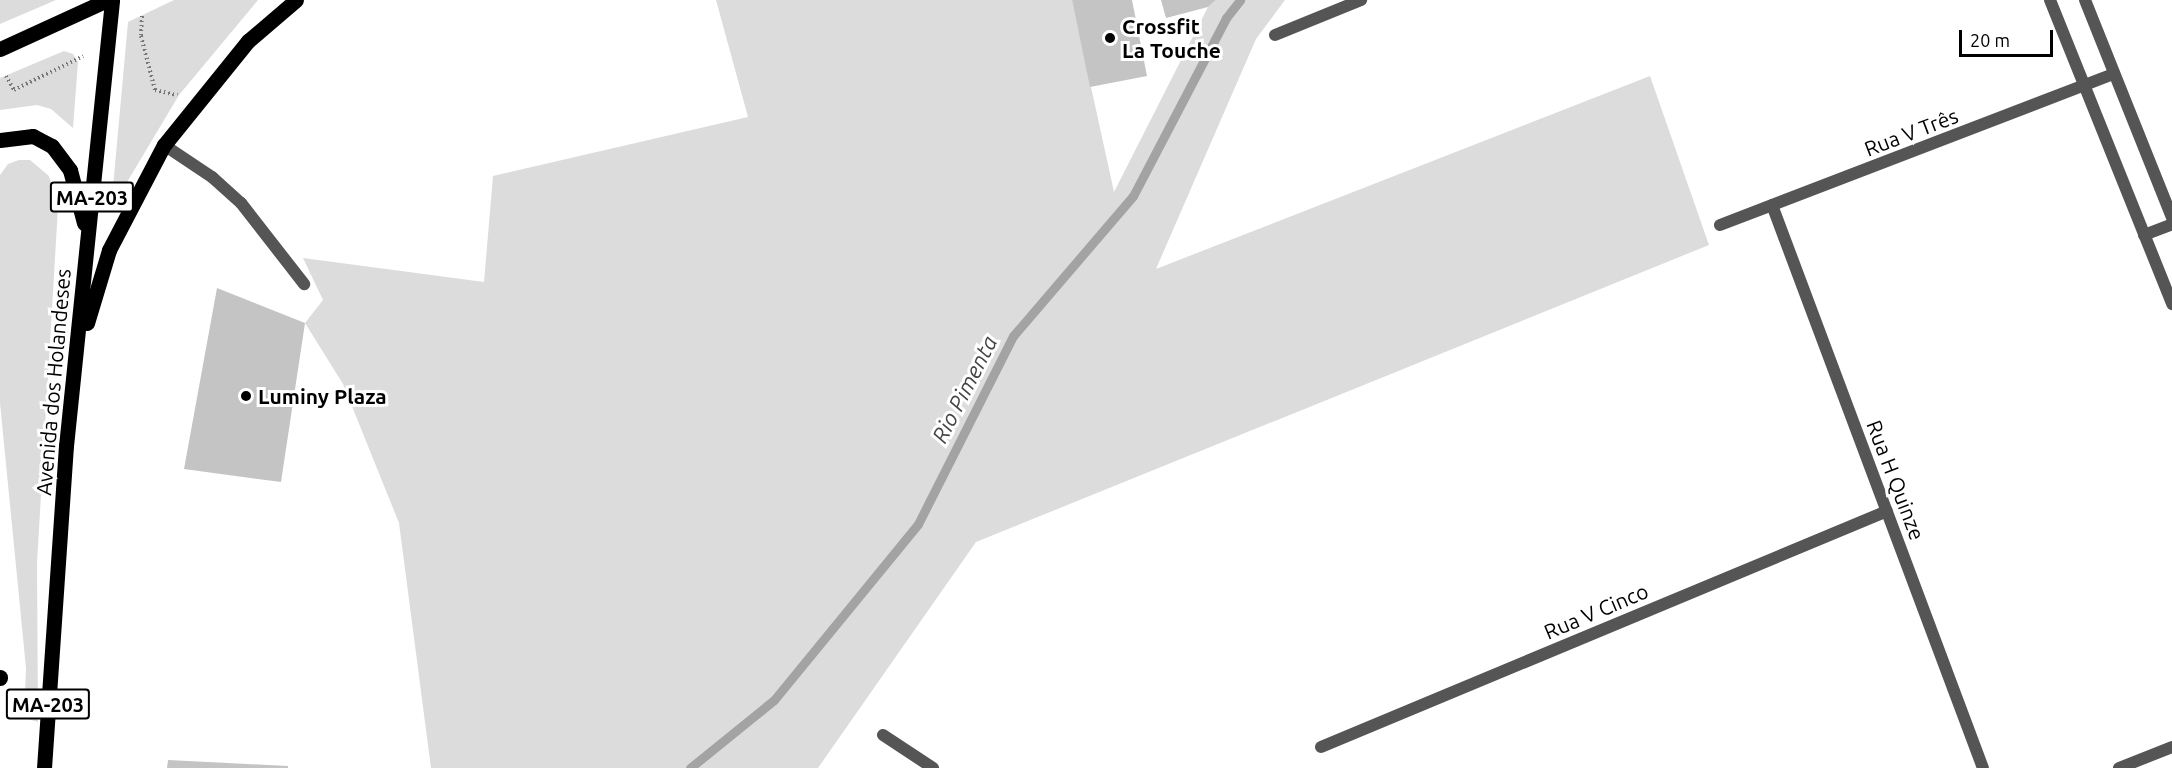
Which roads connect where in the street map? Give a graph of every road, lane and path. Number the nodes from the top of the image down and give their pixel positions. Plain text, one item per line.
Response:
1 (107, 0) edge
2 (112, 0) edge
3 (296, 0) edge
4 (1361, 0) edge
5 (2050, 0) edge
6 (2085, 0) edge
7 (142, 16) dead end
8 (1275, 35) dead end
9 (0, 49) edge
10 (87, 54) dead end
11 (2114, 74) junction
12 (6, 76) dead end
13 (2085, 87) junction
14 (179, 95) dead end
15 (0, 140) edge
16 (164, 145) junction
17 (1772, 205) junction
18 (2172, 218) edge
19 (2172, 224) edge
20 (1720, 225) dead end
21 (2144, 235) junction
22 (87, 240) junction
23 (304, 284) dead end
24 (2172, 304) edge
25 (72, 393) junction
26 (1887, 511) junction
27 (883, 735) dead end
28 (1320, 747) dead end
29 (2172, 747) edge
30 (44, 768) edge
31 (933, 768) edge
32 (1983, 768) edge
33 (2119, 768) edge

1 - 9 main road
2 - 22 main road, Avenida dos Holandeses / MA-203
3 - 16 main road
4 - 8 street
5 - 13 street
6 - 11 street
7 - 14 path
10 - 12 path
11 - 13 street, Rua V Três
11 - 18 street
13 - 17 street, Rua V Três
13 - 21 street
15 - 22 main road
16 - 23 street
16 - 25 main road
17 - 20 street, Rua V Três
17 - 26 street, Rua H Quinze
19 - 21 street
21 - 24 street
22 - 25 main road, Avenida dos Holandeses / MA-203
25 - 30 main road, Avenida dos Holandeses / MA-203
26 - 28 street, Rua V Cinco
26 - 32 street, Rua H Quinze
27 - 31 street
29 - 33 street

